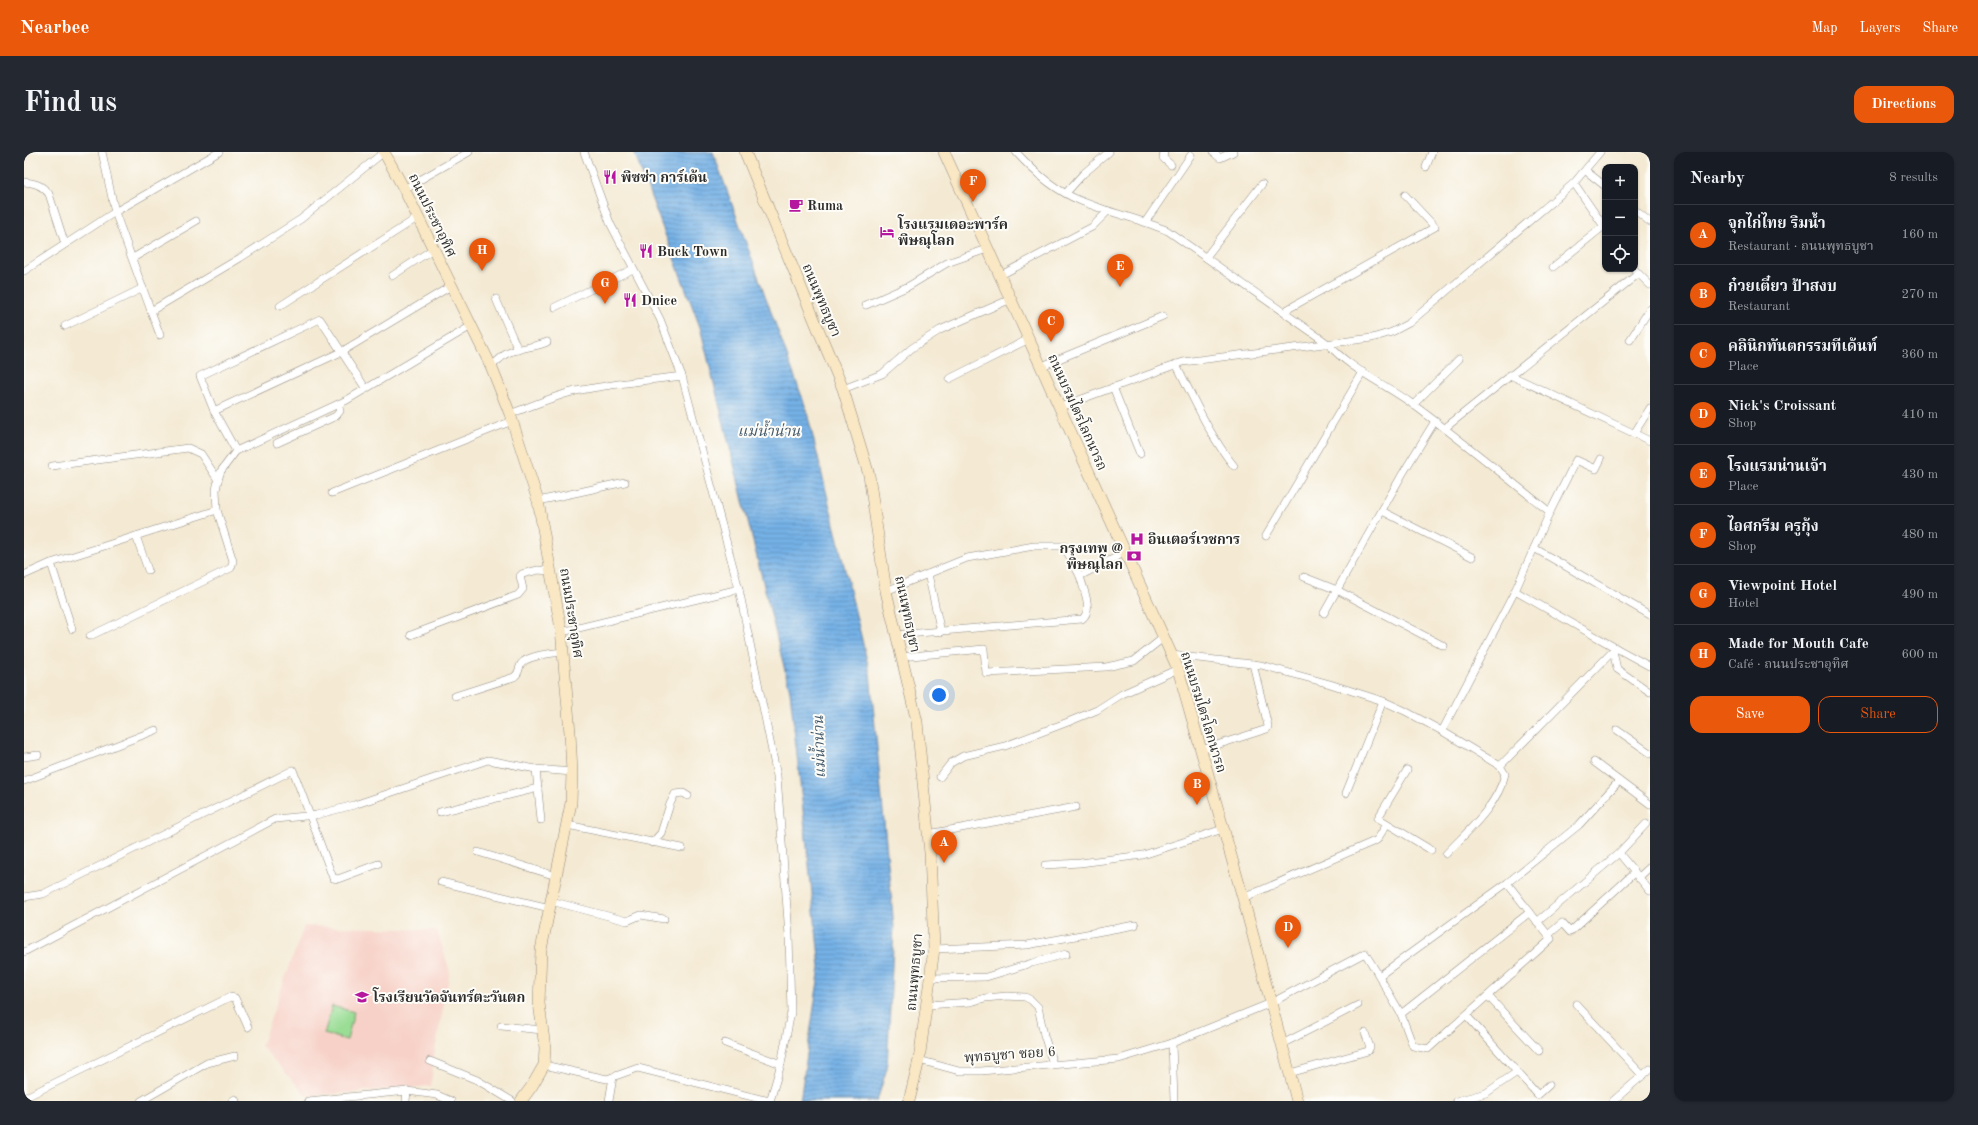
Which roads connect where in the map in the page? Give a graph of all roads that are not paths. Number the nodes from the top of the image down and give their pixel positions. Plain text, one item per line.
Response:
1 (102, 152) edge
2 (219, 152) edge
3 (384, 152) edge
4 (469, 152) edge
5 (584, 152) edge
6 (745, 152) edge
7 (944, 152) edge
8 (1016, 152) edge
9 (1109, 152) edge
10 (1164, 152) edge
11 (1213, 152) edge
12 (1233, 152) edge
13 (1432, 152) edge
14 (1600, 152) edge
15 (1191, 156) dead end
16 (1171, 165) dead end
17 (1426, 167) dead end
18 (1586, 171) junction
19 (24, 182) edge
20 (1262, 184) dead end
21 (1574, 184) junction
22 (1602, 184) edge
23 (404, 189) junction
24 (1066, 193) junction
25 (1405, 195) dead end
26 (1108, 211) junction
27 (115, 212) junction
28 (1638, 212) edge
29 (417, 218) junction
30 (196, 221) dead end
31 (1146, 222) junction
32 (1650, 222) edge
33 (1602, 224) edge
34 (1602, 229) edge
35 (65, 244) junction
36 (433, 249) junction
37 (988, 249) junction
38 (1206, 257) junction
39 (133, 258) junction
40 (1553, 267) dead end
41 (634, 269) junction
42 (24, 271) edge
43 (1635, 272) edge
44 (1637, 272) edge
45 (392, 276) dead end
46 (999, 276) junction
47 (1650, 284) edge
48 (451, 286) junction
49 (143, 288) junction
50 (496, 299) dead end
51 (1011, 299) junction
52 (866, 305) dead end
53 (280, 306) dead end
54 (555, 307) dead end
55 (1650, 309) edge
56 (151, 311) junction
57 (1285, 313) junction
58 (1163, 316) dead end
59 (65, 326) dead end
60 (471, 326) junction
61 (160, 335) dead end
62 (1029, 339) junction
63 (1630, 340) dead end
64 (547, 342) dead end
65 (1327, 344) junction
66 (518, 350) junction
67 (341, 352) junction
68 (1459, 359) dead end
69 (1176, 364) junction
70 (491, 366) junction
71 (1042, 366) junction
72 (1362, 372) junction
73 (1510, 375) junction
74 (682, 376) junction
75 (949, 379) dead end
76 (1113, 387) junction
77 (366, 389) junction
78 (843, 389) junction
79 (338, 404) junction
80 (1413, 405) junction
81 (1060, 407) junction
82 (1650, 408) edge
83 (214, 411) junction
84 (511, 417) junction
85 (1435, 421) junction
86 (1445, 428) junction
87 (1635, 432) junction
88 (1650, 441) edge
89 (277, 442) dead end
90 (236, 451) junction
91 (1140, 454) dead end
92 (1601, 459) dead end
93 (52, 466) dead end
94 (1234, 466) dead end
95 (218, 480) junction
96 (625, 482) dead end
97 (332, 493) dead end
98 (538, 501) junction
99 (217, 510) junction
100 (1382, 511) junction
101 (1550, 512) junction
102 (136, 536) junction
103 (1266, 536) dead end
104 (1534, 548) junction
105 (1124, 553) junction
106 (1472, 557) dead end
107 (51, 563) junction
108 (148, 570) dead end
109 (550, 571) junction
110 (928, 574) junction
111 (24, 575) edge
112 (1080, 576) junction
113 (1304, 577) dead end
114 (738, 589) junction
115 (1337, 590) junction
116 (886, 591) junction
117 (1515, 591) junction
118 (1324, 613) dead end
119 (1650, 615) edge
120 (72, 629) dead end
121 (562, 632) junction
122 (941, 632) junction
123 (410, 635) dead end
124 (896, 635) junction
125 (90, 636) dead end
126 (1164, 638) junction
127 (1444, 646) dead end
128 (1615, 649) junction
129 (563, 652) junction
130 (1171, 655) junction
131 (901, 657) junction
132 (1253, 664) junction
133 (1649, 666) edge
134 (1178, 669) junction
135 (1650, 692) edge
136 (455, 696) dead end
137 (1383, 701) junction
138 (156, 730) dead end
139 (1617, 730) dead end
140 (1442, 731) junction
141 (1201, 750) junction
142 (1650, 753) edge
143 (38, 755) dead end
144 (24, 757) edge
145 (1594, 762) dead end
146 (1500, 766) junction
147 (536, 768) junction
148 (1407, 770) dead end
149 (572, 772) junction
150 (940, 777) dead end
151 (24, 781) edge
152 (1618, 781) junction
153 (538, 788) junction
154 (1346, 793) dead end
155 (688, 796) dead end
156 (1650, 804) edge
157 (1076, 807) dead end
158 (440, 812) dead end
159 (310, 816) junction
160 (541, 820) dead end
161 (1387, 824) junction
162 (1646, 824) dead end
163 (567, 825) junction
164 (1223, 829) junction
165 (928, 834) junction
166 (652, 842) junction
167 (682, 848) dead end
168 (1431, 850) dead end
169 (478, 852) dead end
170 (1620, 853) junction
171 (1446, 854) dead end
172 (378, 864) dead end
173 (1045, 865) dead end
174 (1650, 867) edge
175 (1636, 875) junction
176 (556, 876) junction
177 (441, 882) dead end
178 (1507, 883) junction
179 (1650, 891) edge
180 (24, 897) edge
181 (1243, 898) junction
182 (550, 905) junction
183 (1530, 912) junction
184 (664, 919) dead end
185 (1537, 922) junction
186 (1135, 925) dead end
187 (1548, 935) junction
188 (934, 949) junction
189 (24, 952) edge
190 (1066, 954) dead end
191 (1379, 976) junction
192 (930, 978) junction
193 (1488, 996) junction
194 (1271, 1002) junction
195 (1576, 1004) dead end
196 (927, 1005) junction
197 (1358, 1005) dead end
198 (1400, 1014) junction
199 (1466, 1015) junction
200 (501, 1026) dead end
201 (248, 1027) dead end
202 (543, 1030) junction
203 (1365, 1033) dead end
204 (725, 1043) dead end
205 (1172, 1043) junction
206 (1282, 1044) junction
207 (1539, 1051) dead end
208 (235, 1056) dead end
209 (919, 1060) junction
210 (430, 1061) dead end
211 (781, 1064) junction
212 (1053, 1064) junction
213 (544, 1065) junction
214 (1650, 1069) edge
215 (1517, 1072) junction
216 (1290, 1073) junction
217 (1643, 1076) junction
218 (613, 1077) junction
219 (1549, 1085) dead end
220 (407, 1091) junction
221 (24, 1098) edge
222 (142, 1101) edge
223 (232, 1101) edge
224 (236, 1101) edge
225 (308, 1101) edge
226 (406, 1101) edge
227 (451, 1101) edge
228 (512, 1101) edge
229 (521, 1101) edge
230 (609, 1101) edge
231 (770, 1101) edge
232 (909, 1101) edge
233 (1174, 1101) edge
234 (1297, 1101) edge
235 (1456, 1101) edge
236 (1613, 1101) edge

1 - 27 street
2 - 27 street
3 - 23 street, ถนนประชาอุทิศ
3 - 56 street
4 - 23 street
5 - 41 street
6 - 78 street, ถนนพุทธบูชา
7 - 37 street, ถนนบรมไตรโลกนารถ
8 - 24 street
9 - 24 street
10 - 16 street
11 - 12 street
13 - 17 street
14 - 18 street
15 - 31 street
18 - 21 street
18 - 22 street
19 - 35 street
20 - 38 street
21 - 33 street
21 - 65 street
23 - 29 street, ถนนประชาอุทิศ
24 - 26 street
25 - 57 street
26 - 31 street
26 - 46 street
27 - 35 street
27 - 39 street
28 - 32 street
29 - 36 street, ถนนประชาอุทิศ
29 - 53 street
30 - 39 street
31 - 38 street
34 - 40 street
35 - 42 street
36 - 45 street
36 - 48 street, ถนนประชาอุทิศ
37 - 46 street, ถนนบรมไตรโลกนารถ
37 - 52 street
38 - 57 street
39 - 49 street
41 - 54 street
41 - 74 street
43 - 73 street
44 - 47 street
46 - 51 street, ถนนบรมไตรโลกนารถ
48 - 60 street, ถนนประชาอุทิศ
48 - 67 street
49 - 56 street
49 - 59 street
50 - 66 street
51 - 62 street, ถนนบรมไตรโลกนารถ
51 - 78 street
55 - 63 street
56 - 61 street
57 - 65 street
58 - 71 street
60 - 70 street, ถนนประชาอุทิศ
60 - 77 street
62 - 71 street, ถนนบรมไตรโลกนารถ
62 - 75 street
64 - 66 street
65 - 69 street
65 - 72 street
66 - 70 street
67 - 77 street
67 - 83 street
67 - 83 street
68 - 80 street
69 - 76 street
69 - 94 street
70 - 84 street, ถนนประชาอุทิศ
71 - 81 street, ถนนบรมไตรโลกนารถ
72 - 80 street
72 - 103 street
73 - 86 street
73 - 87 street
74 - 84 street
74 - 114 street
76 - 81 street
76 - 91 street
77 - 79 street
78 - 116 street, ถนนพุทธบูชา
79 - 89 street
79 - 90 street
80 - 85 street
81 - 105 street, ถนนบรมไตรโลกนารถ
82 - 87 street
83 - 90 street
84 - 97 street
84 - 98 street, ถนนประชาอุทิศ
85 - 86 street
85 - 100 street
86 - 101 street
87 - 88 street
90 - 95 street
92 - 101 street
93 - 95 street
95 - 99 street
96 - 98 street
98 - 109 street, ถนนประชาอุทิศ
99 - 102 street
99 - 125 street
100 - 106 street
100 - 115 street
101 - 104 street
102 - 107 street
102 - 108 street
104 - 117 street
104 - 119 street
105 - 112 street
105 - 126 street, ถนนบรมไตรโลกนารถ
107 - 111 street
107 - 120 street
109 - 121 street, ถนนประชาอุทิศ
109 - 123 street
110 - 112 street
110 - 116 street
110 - 122 street
112 - 122 street
113 - 115 street
114 - 121 street
114 - 211 street
115 - 118 street
115 - 127 street
116 - 124 street, ถนนพุทธบูชา
117 - 128 street
117 - 140 street
121 - 129 street, ถนนประชาอุทิศ
122 - 124 street
124 - 131 street, ถนนพุทธบูชา
126 - 130 street, ถนนบรมไตรโลกนารถ
126 - 131 street
128 - 133 street
128 - 135 street
128 - 146 street
129 - 136 street
129 - 149 street, ถนนประชาอุทิศ
130 - 132 street
130 - 134 street, ถนนบรมไตรโลกนารถ
131 - 165 street, ถนนพุทธบูชา
132 - 137 street
132 - 141 street
134 - 141 street, ถนนบรมไตรโลกนารถ
134 - 150 street
137 - 140 street
137 - 154 street
138 - 151 street
139 - 142 street
140 - 146 street
141 - 164 street, ถนนบรมไตรโลกนารถ
143 - 144 street
145 - 152 street
146 - 171 street
147 - 149 street
147 - 153 street
147 - 159 street
148 - 161 street
149 - 163 street, ถนนประชาอุทิศ
152 - 156 street
152 - 178 street
153 - 158 street
153 - 160 street
155 - 166 street
157 - 165 street
159 - 172 street
159 - 180 street
159 - 189 street
161 - 168 street
161 - 181 street
162 - 170 street
163 - 166 street
163 - 176 street, ถนนประชาอุทิศ
164 - 173 street
164 - 181 street, ถนนบรมไตรโลกนารถ
165 - 188 street, ถนนพุทธบูชา
166 - 167 street
169 - 176 street
170 - 175 street
170 - 185 street
174 - 175 street
175 - 179 street
175 - 187 street
176 - 182 street, ถนนประชาอุทิศ
177 - 182 street
178 - 183 street
178 - 191 street
181 - 194 street, ถนนบรมไตรโลกนารถ
182 - 184 street
182 - 202 street, ถนนประชาอุทิศ
183 - 185 street
183 - 198 street
185 - 187 street
186 - 188 street
187 - 193 street
188 - 192 street, ถนนพุทธบูชา
190 - 192 street
191 - 194 street, พุทธบูชา ซอย 6
191 - 198 street
192 - 196 street, ถนนพุทธบูชา
193 - 199 street
193 - 207 street
194 - 205 street, พุทธบูชา ซอย 6
194 - 206 street, ถนนบรมไตรโลกนารถ
195 - 217 street
196 - 209 street, ถนนพุทธบูชา
196 - 212 street
197 - 206 street
198 - 199 street
199 - 215 street
200 - 202 street
201 - 221 street
202 - 213 street, ถนนประชาอุทิศ
203 - 216 street
204 - 211 street
205 - 212 street, พุทธบูชา ซอย 6
205 - 233 street
206 - 216 street, ถนนบรมไตรโลกนารถ
208 - 222 street
209 - 212 street, พุทธบูชา ซอย 6
209 - 232 street, ถนนพุทธบูชา
210 - 228 street
211 - 231 street
213 - 218 street
213 - 229 street, ถนนประชาอุทิศ
214 - 217 street
215 - 219 street
215 - 235 street
216 - 234 street, ถนนบรมไตรโลกนารถ
217 - 236 street
218 - 230 street
218 - 231 street
220 - 225 street
220 - 226 street
220 - 227 street
223 - 224 street

